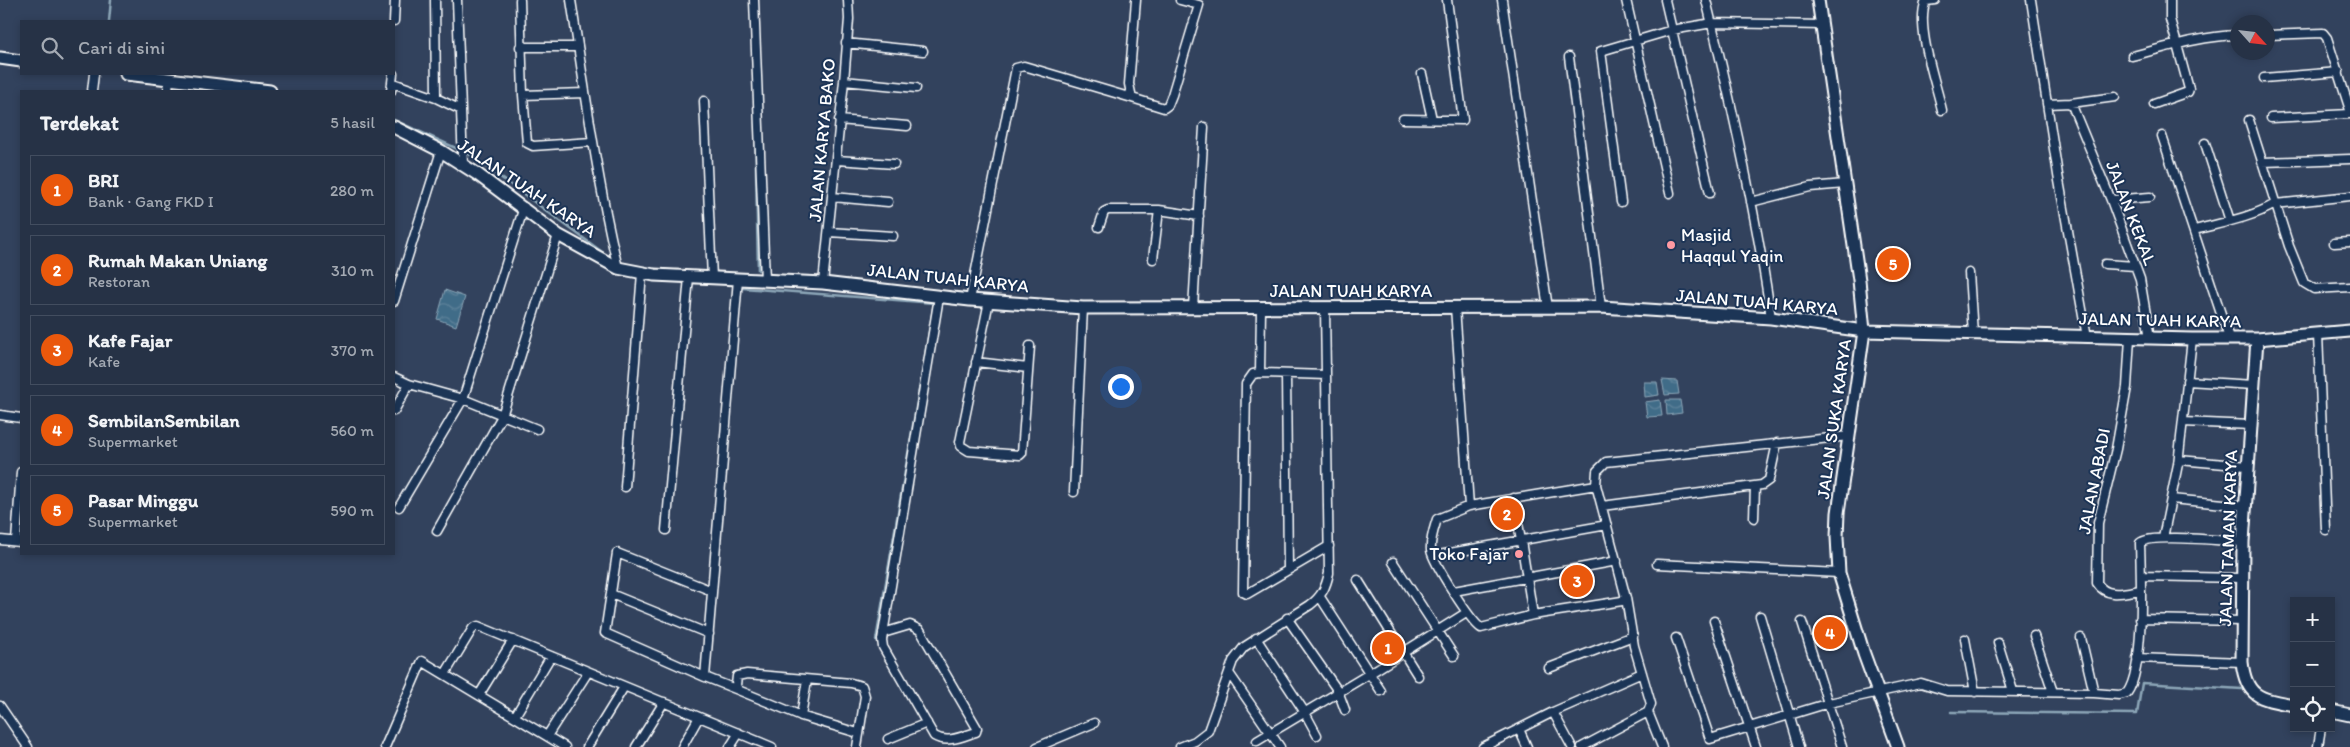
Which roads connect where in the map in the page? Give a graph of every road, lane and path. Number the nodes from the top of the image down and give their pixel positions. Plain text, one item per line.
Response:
1 (395, 0) edge
2 (435, 0) edge
3 (457, 0) edge
4 (520, 0) edge
5 (571, 0) edge
6 (754, 0) edge
7 (848, 0) edge
8 (1136, 0) edge
9 (1180, 0) edge
10 (1447, 0) edge
11 (1502, 0) edge
12 (1626, 0) edge
13 (1665, 0) edge
14 (1706, 0) edge
15 (1818, 0) edge
16 (1935, 0) edge
17 (2031, 0) edge
18 (2170, 0) edge
19 (394, 20) edge
20 (1712, 23) junction
21 (1822, 25) junction
22 (1672, 30) junction
23 (2275, 34) edge
24 (2230, 36) edge
25 (1637, 41) junction
26 (846, 43) junction
27 (2177, 44) junction
28 (520, 47) junction
29 (578, 47) junction
30 (923, 51) dead end
31 (2132, 56) dead end
32 (1569, 57) dead end
33 (0, 58) edge
34 (20, 61) edge
35 (2339, 72) junction
36 (1422, 74) dead end
37 (94, 75) edge
38 (135, 75) edge
39 (2264, 78) dead end
40 (169, 79) junction
41 (844, 81) junction
42 (392, 87) edge
43 (916, 88) dead end
44 (92, 90) edge
45 (168, 90) edge
46 (262, 90) edge
47 (585, 93) junction
48 (523, 95) junction
49 (2115, 97) dead end
50 (436, 98) junction
51 (1132, 98) junction
52 (704, 101) dead end
53 (2071, 103) junction
54 (2047, 104) junction
55 (2154, 104) dead end
56 (461, 110) junction
57 (1942, 110) dead end
58 (2350, 110) edge
59 (2350, 114) edge
60 (2271, 118) dead end
61 (1403, 119) dead end
62 (1432, 119) junction
63 (839, 120) junction
64 (2249, 120) dead end
65 (907, 126) dead end
66 (395, 127) edge
67 (1204, 128) dead end
68 (2162, 136) dead end
69 (592, 142) junction
70 (2205, 143) dead end
71 (441, 151) junction
72 (2350, 159) edge
73 (836, 160) junction
74 (2262, 162) junction
75 (894, 164) dead end
76 (463, 165) junction
77 (1844, 184) junction
78 (1670, 192) dead end
79 (1710, 193) dead end
80 (2350, 196) edge
81 (832, 197) junction
82 (2150, 197) dead end
83 (2111, 200) junction
84 (888, 202) dead end
85 (1621, 202) dead end
86 (1751, 202) junction
87 (2275, 204) junction
88 (524, 207) junction
89 (1158, 210) junction
90 (1199, 216) junction
91 (2230, 221) junction
92 (1099, 227) dead end
93 (2194, 230) junction
94 (829, 232) junction
95 (558, 234) junction
96 (893, 236) dead end
97 (2350, 242) edge
98 (2334, 243) dead end
99 (1153, 259) dead end
100 (2105, 264) dead end
101 (2135, 266) junction
102 (618, 268) junction
103 (642, 273) junction
104 (1968, 273) dead end
105 (689, 277) junction
106 (712, 278) junction
107 (738, 279) junction
108 (765, 280) junction
109 (823, 283) junction
110 (2350, 287) edge
111 (939, 297) junction
112 (395, 298) edge
113 (970, 300) junction
114 (989, 301) junction
115 (1601, 307) junction
116 (1082, 308) junction
117 (1193, 308) junction
118 (1325, 308) junction
119 (1455, 308) junction
120 (1548, 308) junction
121 (1261, 309) junction
122 (1771, 318) junction
123 (1864, 331) junction
124 (2350, 332) edge
125 (1973, 334) junction
126 (2318, 334) junction
127 (2087, 337) junction
128 (2130, 338) junction
129 (2150, 338) junction
130 (2229, 338) junction
131 (2192, 339) junction
132 (2257, 339) junction
133 (1030, 346) dead end
134 (976, 362) junction
135 (1028, 368) junction
136 (1260, 373) junction
137 (1286, 374) junction
138 (1326, 375) junction
139 (395, 377) edge
140 (2187, 381) junction
141 (409, 384) junction
142 (2254, 385) junction
143 (462, 399) junction
144 (395, 410) edge
145 (0, 415) edge
146 (502, 416) junction
147 (20, 418) edge
148 (2183, 422) junction
149 (2251, 425) junction
150 (537, 429) dead end
151 (1849, 436) junction
152 (1777, 443) junction
153 (2179, 460) junction
154 (2248, 466) junction
155 (1596, 485) junction
156 (1755, 486) junction
157 (625, 487) dead end
158 (1074, 492) dead end
159 (1514, 498) junction
160 (2171, 499) junction
161 (1469, 506) junction
162 (1602, 506) junction
163 (2245, 506) junction
164 (20, 507) edge
165 (399, 507) dead end
166 (1754, 518) dead end
167 (1607, 525) junction
168 (437, 530) dead end
169 (666, 530) dead end
170 (2326, 530) dead end
171 (2163, 538) junction
172 (0, 540) edge
173 (1519, 540) junction
174 (19, 542) edge
175 (2243, 542) junction
176 (1329, 546) junction
177 (1433, 556) junction
178 (1617, 561) junction
179 (1393, 562) dead end
180 (1657, 564) dead end
181 (1288, 569) junction
182 (1839, 573) junction
183 (2141, 576) junction
184 (1527, 578) junction
185 (2241, 578) junction
186 (1358, 580) dead end
187 (2140, 590) junction
188 (712, 591) junction
189 (1454, 591) junction
190 (611, 594) junction
191 (1320, 597) junction
192 (1626, 598) junction
193 (1466, 612) junction
194 (1533, 615) junction
195 (1760, 616) dead end
196 (1287, 618) junction
197 (2140, 619) junction
198 (1714, 621) dead end
199 (2242, 621) junction
200 (1802, 622) dead end
201 (1438, 631) junction
202 (883, 633) junction
203 (709, 634) junction
204 (1633, 636) junction
205 (2034, 636) dead end
206 (1256, 638) junction
207 (1676, 638) dead end
208 (2081, 638) dead end
209 (1965, 639) dead end
210 (513, 640) junction
211 (1998, 643) dead end
212 (1404, 652) junction
213 (551, 656) junction
214 (1454, 656) dead end
215 (2137, 658) junction
216 (2242, 662) junction
217 (1549, 668) dead end
218 (588, 672) junction
219 (1229, 673) junction
220 (1642, 673) junction
221 (445, 674) junction
222 (1369, 674) junction
223 (1418, 676) dead end
224 (705, 677) junction
225 (806, 680) junction
226 (624, 687) junction
227 (738, 690) junction
228 (1338, 691) junction
229 (1381, 691) dead end
230 (1878, 691) junction
231 (2013, 691) junction
232 (1975, 692) junction
233 (2053, 692) junction
234 (2094, 693) junction
235 (479, 695) junction
236 (664, 702) junction
237 (1829, 703) junction
238 (2290, 704) edge
239 (0, 706) edge
240 (1345, 710) dead end
241 (1304, 711) junction
242 (1554, 712) junction
243 (1648, 712) junction
244 (2335, 712) edge
245 (2350, 714) edge
246 (515, 716) junction
247 (801, 716) junction
248 (1788, 716) junction
249 (700, 717) junction
250 (927, 723) junction
251 (1094, 723) dead end
252 (1749, 726) junction
253 (1519, 729) junction
254 (1270, 732) junction
255 (2320, 732) edge
256 (739, 733) junction
257 (858, 733) junction
258 (1317, 735) dead end
259 (547, 736) junction
260 (1710, 738) junction
261 (888, 739) dead end
262 (1257, 741) dead end
263 (2318, 746) edge
264 (28, 747) edge
265 (385, 747) edge
266 (565, 747) edge
267 (588, 747) edge
268 (636, 747) edge
269 (682, 747) edge
270 (730, 747) edge
271 (772, 747) edge
272 (857, 747) edge
273 (1037, 747) edge
274 (1180, 747) edge
275 (1280, 747) edge
276 (1483, 747) edge
277 (1527, 747) edge
278 (1572, 747) edge
279 (1582, 747) edge
280 (1662, 747) edge
281 (1713, 747) edge
282 (1756, 747) edge
283 (1799, 747) edge
284 (1842, 747) edge
285 (1898, 747) edge

1 - 19 street
2 - 50 street
3 - 56 street
4 - 28 street
5 - 29 street
6 - 108 street
7 - 26 street, JALAN KARYA BAKO
8 - 51 street
9 - 51 street
10 - 62 street
11 - 120 street
12 - 25 street
13 - 22 street
14 - 20 street
15 - 21 main road, JALAN SUKA KARYA
16 - 57 street
17 - 54 street
18 - 27 street
20 - 21 street
20 - 22 street
20 - 86 street
21 - 77 main road, JALAN SUKA KARYA
22 - 25 street
22 - 79 street
23 - 35 street
24 - 27 street
25 - 78 street
25 - 85 street
26 - 30 street
26 - 41 street, JALAN KARYA BAKO
27 - 31 street
27 - 55 street
28 - 29 street
28 - 48 street
29 - 47 street
32 - 115 street
33 - 34 main road
35 - 39 street
35 - 58 street
36 - 62 street
37 - 44 street
38 - 40 main road
40 - 45 street
40 - 46 main road
41 - 43 street
41 - 63 street, JALAN KARYA BAKO
42 - 50 street
47 - 48 street
47 - 69 street
48 - 69 street
49 - 53 street
50 - 56 street
51 - 113 street
52 - 106 street
53 - 54 street
53 - 83 street, JALAN KEKAL
54 - 127 street
56 - 76 street
59 - 60 street
61 - 62 street
63 - 65 street
63 - 73 street, JALAN KARYA BAKO
64 - 74 street
66 - 71 main road, JALAN TUAH KARYA
67 - 90 street
68 - 93 street
69 - 102 street
70 - 91 street
71 - 76 main road, JALAN TUAH KARYA
71 - 112 street
72 - 74 street
73 - 75 street
73 - 81 street, JALAN KARYA BAKO
74 - 87 street
76 - 88 main road, JALAN TUAH KARYA
77 - 86 street
77 - 123 main road, JALAN SUKA KARYA
80 - 87 street
81 - 84 street
81 - 94 street, JALAN KARYA BAKO
82 - 83 street
83 - 101 street, JALAN KEKAL
86 - 122 street
87 - 91 street
87 - 110 street
88 - 95 main road, JALAN TUAH KARYA
88 - 143 street
89 - 90 street
89 - 92 street
89 - 99 street
90 - 117 street
91 - 93 street
93 - 130 street
94 - 96 street
94 - 109 street, JALAN KARYA BAKO
95 - 102 main road, JALAN TUAH KARYA
95 - 146 street
97 - 98 street
100 - 101 street
101 - 129 street, JALAN KEKAL
102 - 103 main road, JALAN TUAH KARYA
103 - 105 main road, JALAN TUAH KARYA
103 - 157 street
104 - 125 street
105 - 106 main road, JALAN TUAH KARYA
105 - 169 street
106 - 107 main road, JALAN TUAH KARYA
107 - 108 main road, JALAN TUAH KARYA
107 - 188 street
108 - 109 main road, JALAN TUAH KARYA
109 - 111 main road, JALAN TUAH KARYA
111 - 113 main road, JALAN TUAH KARYA
111 - 202 street
113 - 114 main road, JALAN TUAH KARYA
114 - 116 main road, JALAN TUAH KARYA
114 - 134 street
115 - 120 main road, JALAN TUAH KARYA
115 - 122 main road, JALAN TUAH KARYA
116 - 117 main road, JALAN TUAH KARYA
116 - 158 street
117 - 121 main road, JALAN TUAH KARYA
118 - 119 main road, JALAN TUAH KARYA
118 - 121 main road, JALAN TUAH KARYA
118 - 138 street
119 - 120 main road, JALAN TUAH KARYA
119 - 161 street
121 - 136 street
122 - 123 main road, JALAN TUAH KARYA
123 - 125 main road, JALAN TUAH KARYA
123 - 151 main road, JALAN SUKA KARYA
124 - 126 main road, JALAN TUAH KARYA
125 - 127 main road, JALAN TUAH KARYA
126 - 132 main road, JALAN TUAH KARYA
126 - 170 street
127 - 128 main road, JALAN TUAH KARYA
128 - 129 main road, JALAN TUAH KARYA
128 - 187 street, JALAN ABADI
129 - 131 main road, JALAN TUAH KARYA
130 - 131 main road, JALAN TUAH KARYA
130 - 132 main road, JALAN TUAH KARYA
131 - 140 street
132 - 142 main road, JALAN TAMAN KARYA
133 - 135 street
134 - 135 street
134 - 135 street
136 - 137 street
136 - 181 street
137 - 138 street
137 - 181 street
138 - 176 street
139 - 141 street
140 - 142 street
140 - 148 street
141 - 143 street
141 - 144 street
142 - 149 main road, JALAN TAMAN KARYA
143 - 146 street
143 - 165 street
145 - 147 street
146 - 150 street
146 - 168 street
148 - 149 street
148 - 153 street
149 - 154 main road, JALAN TAMAN KARYA
151 - 152 street
151 - 182 main road, JALAN SUKA KARYA
152 - 155 street
152 - 156 street
153 - 154 street
153 - 160 street
154 - 163 main road, JALAN TAMAN KARYA
155 - 159 street
155 - 162 street
156 - 162 street
156 - 166 street
159 - 161 street
159 - 173 street
160 - 163 street
160 - 171 street
161 - 177 street
162 - 167 street
163 - 175 main road, JALAN TAMAN KARYA
164 - 174 street
167 - 173 street
167 - 178 street
171 - 175 street
171 - 183 street
172 - 174 street
173 - 177 street
173 - 184 street
175 - 185 main road, JALAN TAMAN KARYA
176 - 181 street
176 - 191 street
177 - 189 street
178 - 184 street
178 - 192 street
179 - 201 street
180 - 182 street
182 - 230 main road, JALAN SUKA KARYA
183 - 185 street
183 - 187 street
184 - 189 street
184 - 194 street
185 - 199 main road, JALAN TAMAN KARYA
186 - 212 street
187 - 197 street
188 - 190 street
188 - 203 street
189 - 193 street
190 - 203 street
190 - 224 street
191 - 196 street
191 - 222 street
192 - 194 street
192 - 204 street
193 - 194 street
193 - 201 street
195 - 248 street
196 - 206 street
196 - 228 street
197 - 199 street
197 - 215 street
198 - 252 street
199 - 216 main road, JALAN TAMAN KARYA
200 - 237 street
201 - 212 street
201 - 214 street
202 - 250 street
202 - 250 street
203 - 224 street
204 - 217 street
204 - 220 street
205 - 233 street
206 - 219 street
206 - 241 street
207 - 260 street
208 - 234 street
209 - 232 street
210 - 213 street
210 - 221 street
210 - 235 street
211 - 231 street
212 - 222 street
212 - 223 street
213 - 218 street
213 - 246 street
215 - 216 street
215 - 234 street
216 - 238 main road, JALAN TAMAN KARYA
218 - 226 street
218 - 259 street
219 - 254 street
219 - 274 street
220 - 242 street
220 - 243 street
221 - 235 street
221 - 265 street
222 - 228 street
222 - 229 street
224 - 227 street
225 - 227 street
225 - 247 street
225 - 257 street
226 - 236 street
226 - 267 street
227 - 247 street
228 - 240 street
228 - 241 street
230 - 232 street
230 - 237 street
230 - 285 main road, JALAN SUKA KARYA
231 - 232 street
231 - 233 street
233 - 234 street
235 - 246 street
236 - 249 street
236 - 268 street
237 - 248 street
237 - 284 street
239 - 264 street
241 - 254 street
241 - 258 street
242 - 253 street
242 - 278 street
243 - 279 street
243 - 280 street
244 - 245 main road
246 - 259 street
247 - 257 street
248 - 252 street
248 - 283 street
249 - 256 street
249 - 269 street
250 - 261 street
251 - 273 street
252 - 260 street
252 - 282 street
253 - 276 street
253 - 277 street
254 - 262 street
254 - 275 street
255 - 263 street
256 - 270 street
256 - 271 street
257 - 272 street
259 - 266 street
260 - 281 street

